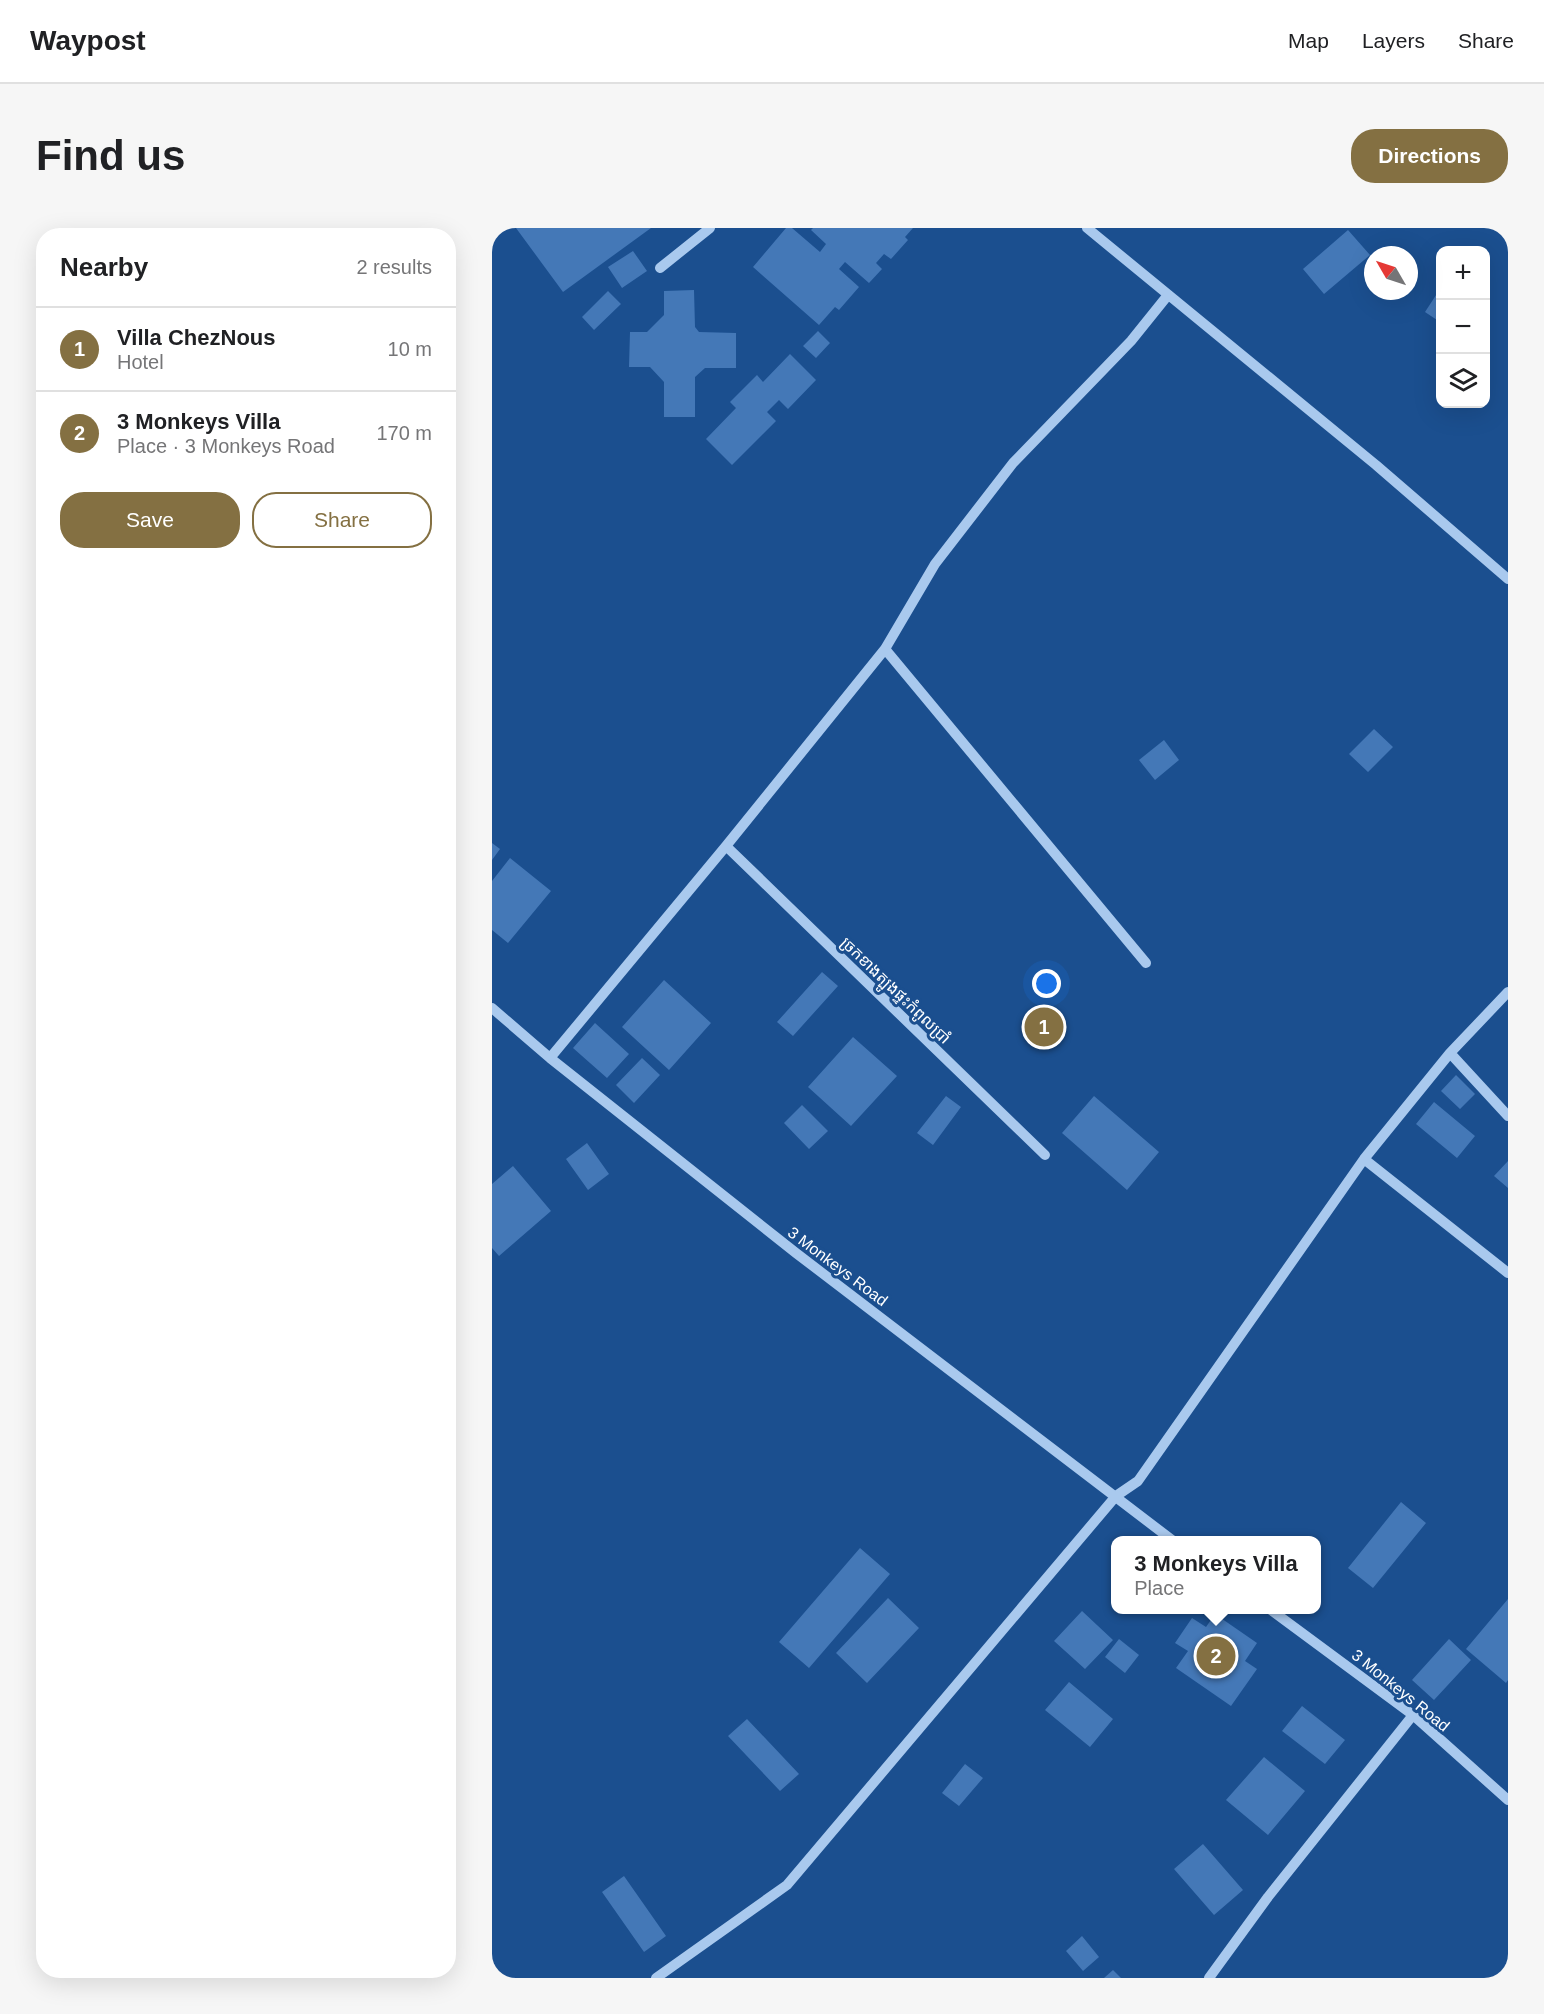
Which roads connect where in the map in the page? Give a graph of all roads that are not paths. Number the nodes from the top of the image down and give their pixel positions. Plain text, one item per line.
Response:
1 (710, 228) edge
2 (1087, 228) edge
3 (660, 268) dead end
4 (1168, 295) junction
5 (1508, 579) edge
6 (885, 649) junction
7 (726, 846) junction
8 (1146, 963) dead end
9 (1508, 992) edge
10 (492, 1008) edge
11 (1450, 1053) junction
12 (550, 1058) junction
13 (1508, 1116) edge
14 (1045, 1155) dead end
15 (1364, 1159) junction
16 (1508, 1273) edge
17 (1116, 1496) junction
18 (1167, 1536) edge
19 (1276, 1614) edge
20 (1413, 1715) junction
21 (1508, 1800) edge
22 (656, 1978) edge
23 (1209, 1978) edge

1 - 3 street
2 - 4 street
4 - 5 street
4 - 6 street
6 - 7 street
6 - 8 street
7 - 12 street
7 - 14 street, ច្រកខាងត្បូងផ្ទះកំពូលប្រាំ
9 - 11 street
10 - 12 street, 3 Monkeys Road
11 - 13 street
11 - 15 street
12 - 17 street, 3 Monkeys Road
15 - 16 street
15 - 17 street
17 - 18 street, 3 Monkeys Road
17 - 22 street
19 - 20 street, 3 Monkeys Road
20 - 21 street, 3 Monkeys Road
20 - 23 street

